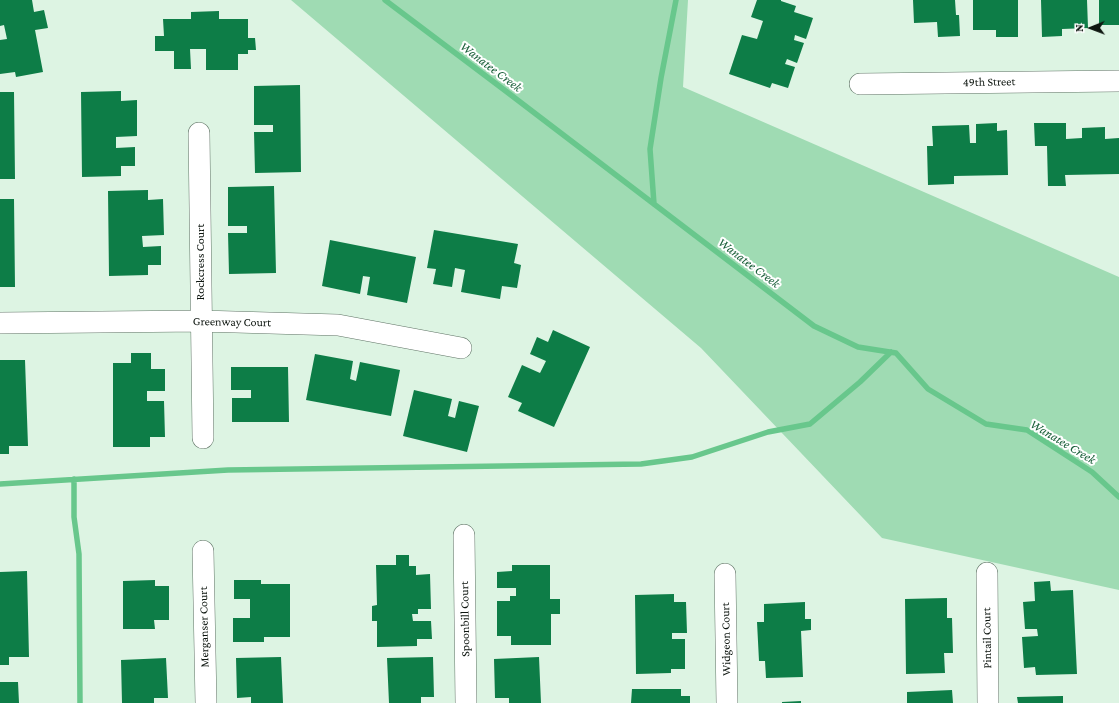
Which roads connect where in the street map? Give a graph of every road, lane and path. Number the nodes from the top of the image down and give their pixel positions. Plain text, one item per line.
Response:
1 (1119, 80) edge
2 (860, 84) dead end
3 (199, 133) dead end
4 (201, 321) junction
5 (0, 323) edge
6 (461, 348) dead end
7 (203, 438) dead end
8 (464, 535) dead end
9 (203, 551) dead end
10 (987, 573) dead end
11 (726, 574) dead end
12 (206, 703) edge
13 (466, 703) edge
14 (728, 703) edge
15 (988, 703) edge

1 - 2 street, 49th Street
3 - 4 street, Rockcress Court
4 - 5 street, Greenway Court
4 - 6 street, Greenway Court
4 - 7 street, Rockcress Court
8 - 13 street, Spoonbill Court
9 - 12 street, Merganser Court
10 - 15 street, Pintail Court
11 - 14 street, Widgeon Court

